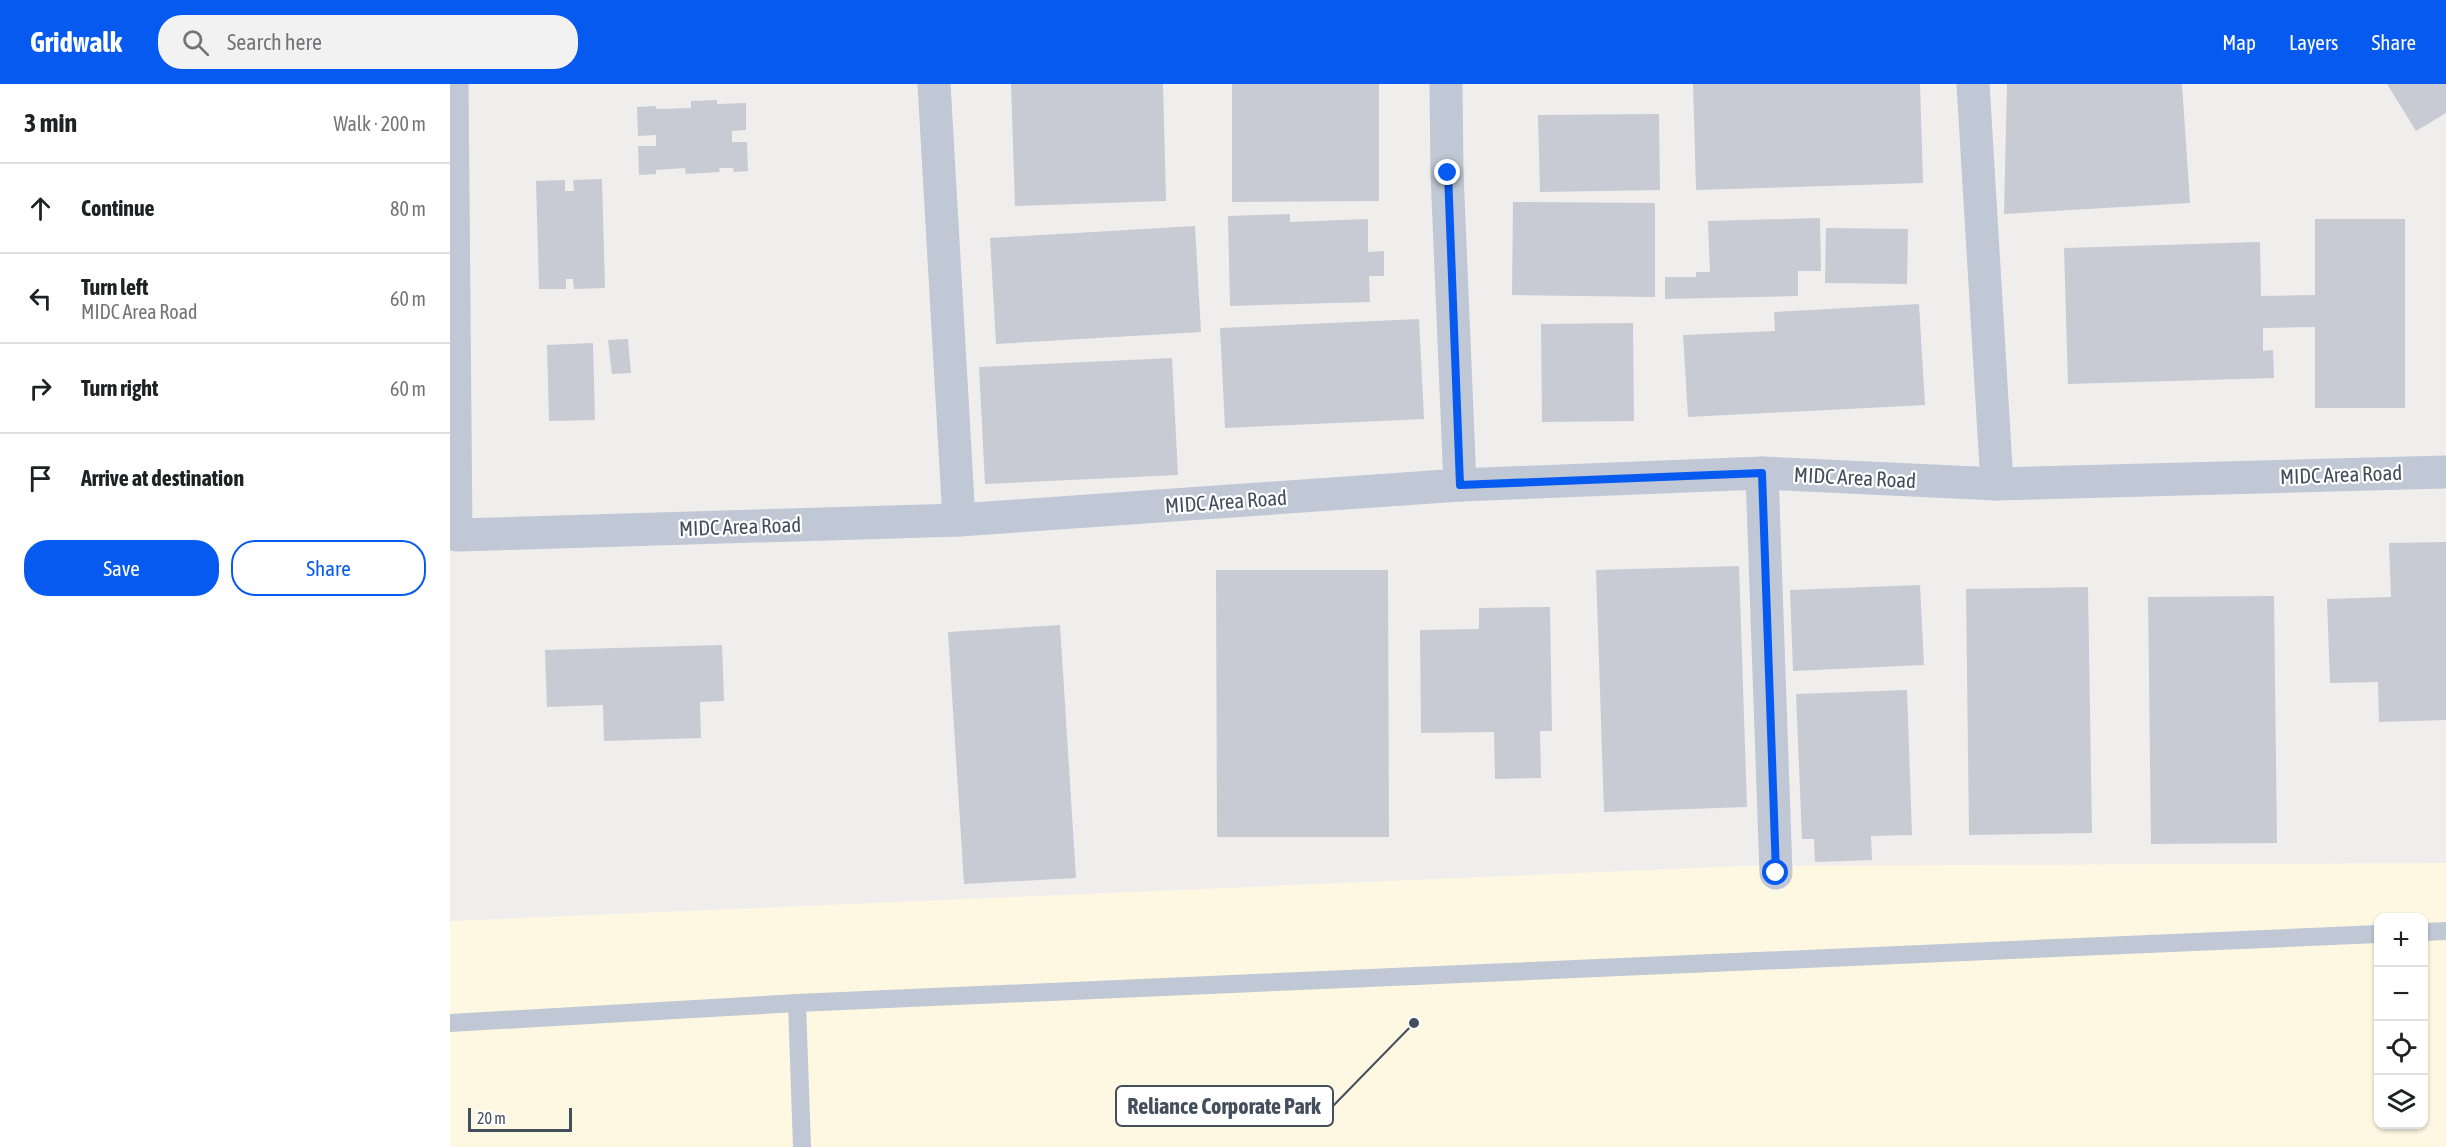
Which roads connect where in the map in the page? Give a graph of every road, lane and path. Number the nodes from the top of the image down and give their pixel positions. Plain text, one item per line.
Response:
1 (452, 84) edge
2 (934, 84) edge
3 (1446, 84) edge
4 (1974, 84) edge
5 (2446, 472) edge
6 (1762, 473) junction
7 (1997, 484) junction
8 (1460, 485) junction
9 (959, 520) junction
10 (453, 536) edge
11 (1776, 873) dead end
12 (2446, 931) edge
13 (2428, 932) edge
14 (2374, 934) edge
15 (798, 1003) junction
16 (450, 1023) edge
17 (802, 1147) edge

1 - 10 street, MIDC Area Road
2 - 9 street
3 - 8 street
4 - 7 street
5 - 7 street, MIDC Area Road
6 - 7 street, MIDC Area Road
6 - 8 street, MIDC Area Road
6 - 11 street
8 - 9 street, MIDC Area Road
9 - 10 street, MIDC Area Road
12 - 13 lane
14 - 15 lane
15 - 16 lane
15 - 17 lane

